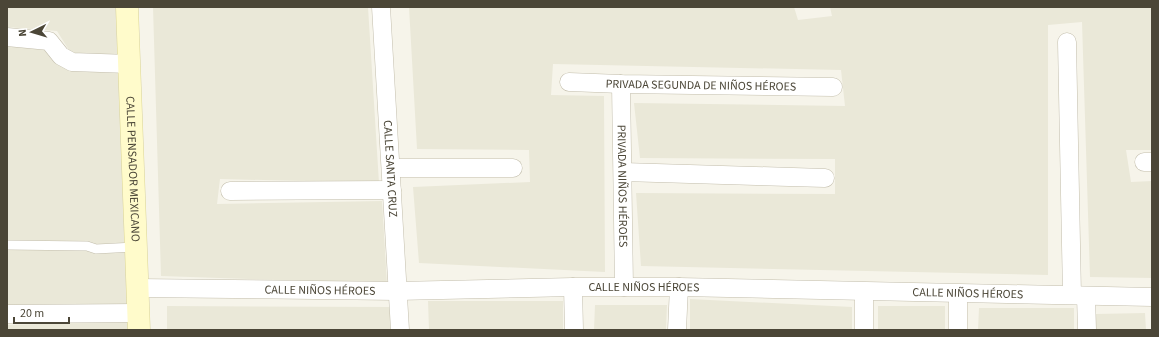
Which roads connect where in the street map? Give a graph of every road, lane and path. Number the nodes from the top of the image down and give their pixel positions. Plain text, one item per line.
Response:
1 (127, 7) edge
2 (381, 7) edge
3 (7, 37) edge
4 (1067, 42) dead end
5 (129, 64) junction
6 (569, 82) dead end
7 (621, 84) junction
8 (833, 87) dead end
9 (391, 168) junction
10 (513, 168) dead end
11 (623, 172) junction
12 (825, 178) dead end
13 (392, 190) junction
14 (230, 191) dead end
15 (7, 245) edge
16 (135, 247) junction
17 (624, 287) junction
18 (136, 288) junction
19 (573, 288) junction
20 (679, 288) junction
21 (398, 291) junction
22 (864, 292) junction
23 (958, 294) junction
24 (1079, 296) junction
25 (1152, 298) edge
26 (7, 314) edge
27 (139, 322) edge
28 (400, 330) edge
29 (574, 330) edge
30 (677, 330) edge
31 (864, 330) edge
32 (958, 330) edge
33 (1087, 330) edge

1 - 5 main road, CALLE PENSADOR MEXICANO
2 - 9 street, CALLE SANTA CRUZ
3 - 5 street
4 - 24 street
5 - 16 main road, CALLE PENSADOR MEXICANO
6 - 7 street, PRIVADA SEGUNDA DE NIÑOS HÉROES
7 - 8 street, PRIVADA SEGUNDA DE NIÑOS HÉROES
7 - 11 street, PRIVADA NIÑOS HÉROES
9 - 10 street
9 - 13 street, CALLE SANTA CRUZ
11 - 12 street
11 - 17 street, PRIVADA NIÑOS HÉROES
13 - 14 street
13 - 21 street, CALLE SANTA CRUZ
15 - 16 lane
16 - 18 main road, CALLE PENSADOR MEXICANO
17 - 19 street, CALLE NIÑOS HÉROES
17 - 20 street, CALLE NIÑOS HÉROES
18 - 21 street, CALLE NIÑOS HÉROES
18 - 27 main road, CALLE PENSADOR MEXICANO
19 - 21 street, CALLE NIÑOS HÉROES
19 - 29 street
20 - 22 street, CALLE NIÑOS HÉROES
20 - 30 street
21 - 28 street, CALLE SANTA CRUZ
22 - 23 street, CALLE NIÑOS HÉROES
22 - 31 street
23 - 24 street, CALLE NIÑOS HÉROES
23 - 32 street
24 - 25 street, CALLE NIÑOS HÉROES
24 - 33 street
26 - 27 street

